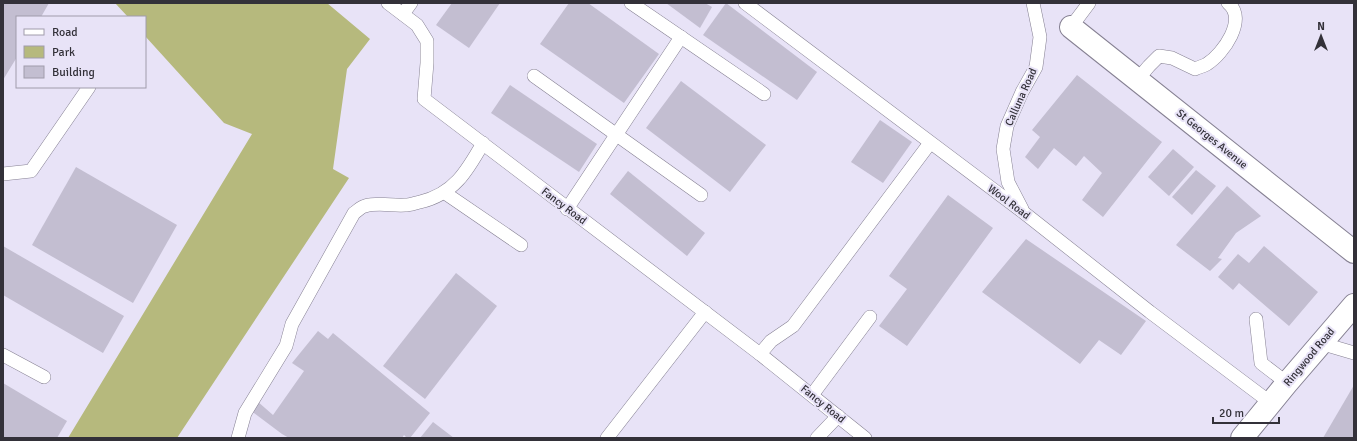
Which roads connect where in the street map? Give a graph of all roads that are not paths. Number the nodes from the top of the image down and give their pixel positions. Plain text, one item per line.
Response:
1 (388, 3) edge
2 (411, 3) edge
3 (631, 3) edge
4 (745, 3) edge
5 (1033, 3) edge
6 (1089, 3) edge
7 (1228, 3) edge
8 (403, 14) junction
9 (1071, 27) joint
10 (681, 37) junction
11 (534, 76) dead end
12 (1138, 79) junction
13 (88, 88) edge
14 (764, 94) dead end
15 (616, 134) junction
16 (930, 143) junction
17 (483, 144) junction
18 (3, 174) edge
19 (445, 192) junction
20 (702, 195) dead end
21 (567, 209) junction
22 (1023, 212) junction
23 (521, 245) dead end
24 (1354, 252) edge
25 (1354, 307) edge
26 (705, 312) junction
27 (870, 317) dead end
28 (1256, 319) dead end
29 (1320, 343) junction
30 (1354, 353) edge
31 (760, 354) junction
32 (3, 355) edge
33 (44, 377) dead end
34 (1287, 383) junction
35 (812, 395) junction
36 (1271, 403) junction
37 (838, 416) junction
38 (1247, 433) edge
39 (238, 438) edge
40 (606, 438) edge
41 (817, 438) edge
42 (865, 438) edge
43 (1228, 438) edge

1 - 8 lane
2 - 8 lane
3 - 10 lane
4 - 16 lane, Wool Road
5 - 22 lane, Calluna Road
6 - 9 lane
7 - 12 lane
8 - 17 lane, Fancy Road
9 - 12 street, St Georges Avenue
10 - 14 lane
10 - 15 lane
11 - 15 lane
12 - 24 street, St Georges Avenue
13 - 18 lane
15 - 20 lane
15 - 21 lane
16 - 22 lane, Wool Road
16 - 31 lane
17 - 19 lane
17 - 21 lane, Fancy Road
19 - 23 lane
19 - 39 lane
21 - 26 lane, Fancy Road
22 - 36 lane, Wool Road
25 - 29 street, Ringwood Road
26 - 31 lane, Fancy Road
26 - 40 lane
27 - 35 lane
28 - 34 lane
29 - 30 lane
29 - 34 street, Ringwood Road
31 - 35 lane, Fancy Road
32 - 33 lane
34 - 36 street, Ringwood Road
35 - 37 lane, Fancy Road
36 - 38 street, Ringwood Road
37 - 41 lane
37 - 42 lane, Fancy Road
38 - 43 street, Ringwood Road

